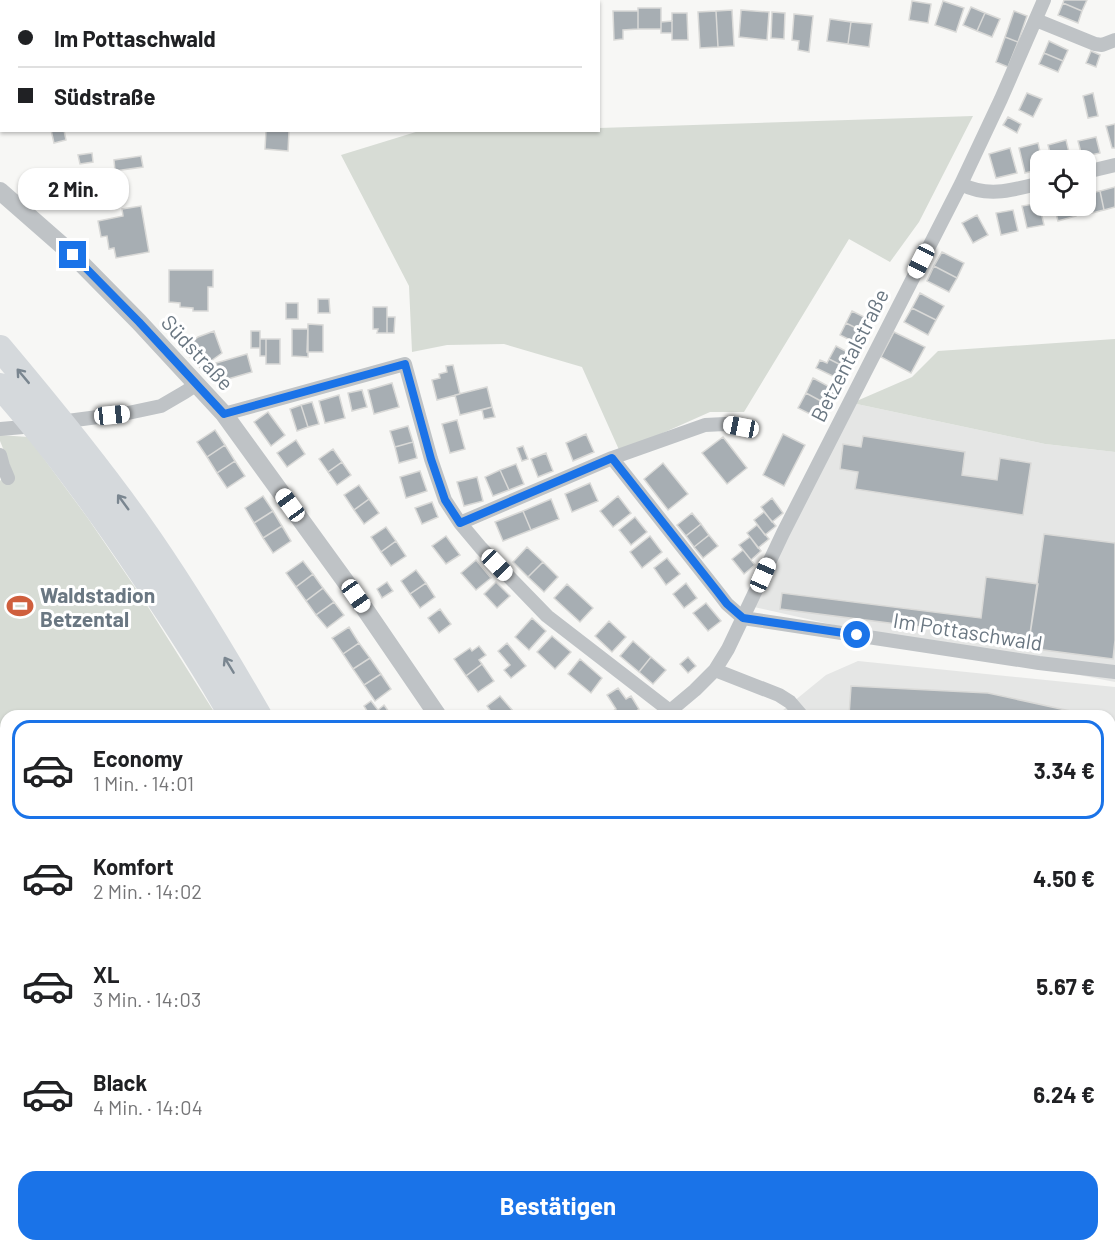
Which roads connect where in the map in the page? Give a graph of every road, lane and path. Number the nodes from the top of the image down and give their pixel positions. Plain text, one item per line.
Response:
1 (1044, 0) edge
2 (1036, 20) junction
3 (1115, 40) edge
4 (1115, 165) edge
5 (1096, 170) edge
6 (961, 184) junction
7 (1030, 185) edge
8 (0, 191) edge
9 (0, 348) edge
10 (197, 384) junction
11 (8, 395) edge
12 (224, 414) junction
13 (741, 427) dead end
14 (0, 429) edge
15 (0, 455) edge
16 (612, 458) junction
17 (8, 478) dead end
18 (460, 523) junction
19 (743, 618) junction
20 (715, 670) junction
21 (1115, 672) edge
22 (228, 710) edge
23 (255, 710) edge
24 (434, 710) edge
25 (663, 710) edge
26 (671, 710) edge
27 (797, 710) edge

1 - 2 street, Betzentalstraße
2 - 3 street
2 - 6 street, Betzentalstraße
4 - 5 street
6 - 7 street
6 - 19 street, Betzentalstraße
8 - 10 street, Südstraße
23 -> 9 highway
10 - 12 street, Südstraße
10 - 14 street
11 - 22 highway
12 - 18 street
12 - 24 street, Südstraße
13 - 16 street
15 - 17 street
16 - 18 street
16 - 19 street
18 - 25 street
19 - 20 street, Betzentalstraße
19 - 21 street, Im Pottaschwald
20 - 26 street, Betzentalstraße
20 - 27 street

